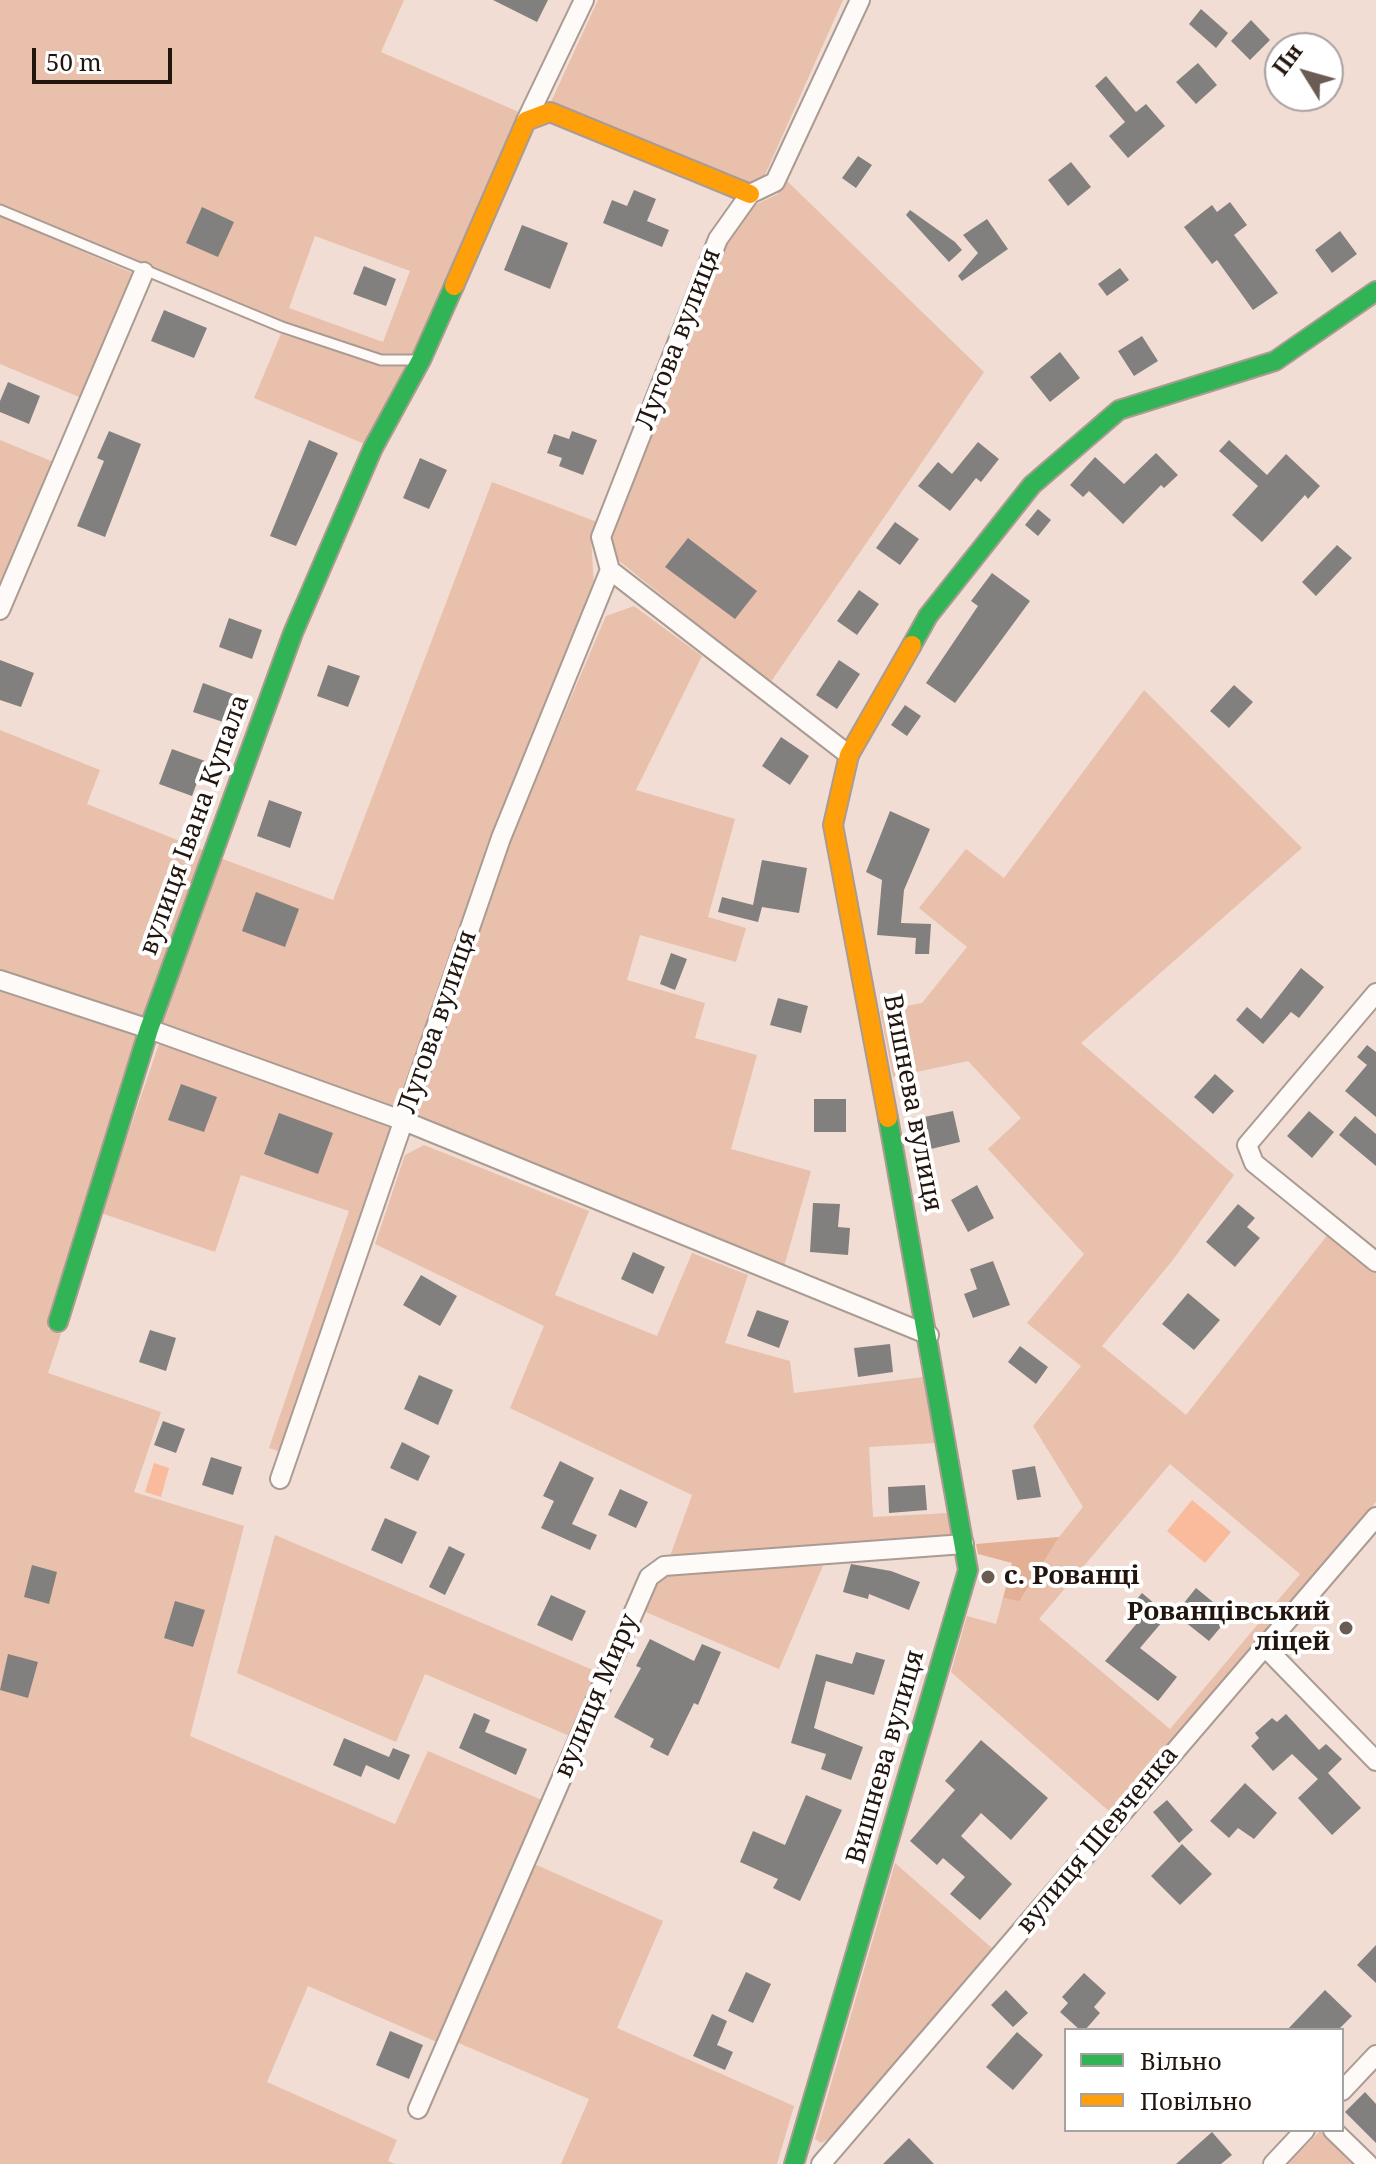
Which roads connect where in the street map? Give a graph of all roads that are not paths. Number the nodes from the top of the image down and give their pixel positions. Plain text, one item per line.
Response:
1 (584, 0) edge
2 (860, 0) edge
3 (526, 121) junction
4 (750, 194) junction
5 (0, 210) edge
6 (144, 272) junction
7 (1376, 291) edge
8 (421, 360) junction
9 (610, 570) junction
10 (0, 610) edge
11 (849, 755) junction
12 (0, 980) edge
13 (1376, 993) edge
14 (149, 1029) junction
15 (404, 1121) junction
16 (1376, 1262) edge
17 (58, 1322) dead end
18 (929, 1335) junction
19 (280, 1479) dead end
20 (1376, 1517) edge
21 (964, 1544) junction
22 (1264, 1646) junction
23 (1376, 1761) edge
24 (1376, 2055) edge
25 (1344, 2089) edge
26 (418, 2109) dead end
27 (1303, 2132) edge
28 (1335, 2132) edge
29 (794, 2164) edge
30 (821, 2164) edge
31 (1273, 2164) edge
32 (1368, 2164) edge

1 - 3 street
2 - 4 street, Лугова вулиця
3 - 4 street
3 - 8 street, вулиця Івана Купала
4 - 9 street, Лугова вулиця
5 - 6 lane
6 - 8 lane
6 - 10 street
7 - 11 street, Вишнева вулиця
8 - 14 street, вулиця Івана Купала
9 - 11 street
9 - 15 street, Лугова вулиця
11 - 18 street, Вишнева вулиця
12 - 14 street
13 - 16 street
14 - 15 street
14 - 17 street, вулиця Івана Купала
15 - 18 street
15 - 19 street, Лугова вулиця
18 - 21 street, Вишнева вулиця
20 - 22 street, вулиця Шевченка
21 - 26 street, вулиця Миру
21 - 29 street, Вишнева вулиця
22 - 23 street
22 - 30 street, вулиця Шевченка
24 - 25 street
27 - 31 street
28 - 32 street

